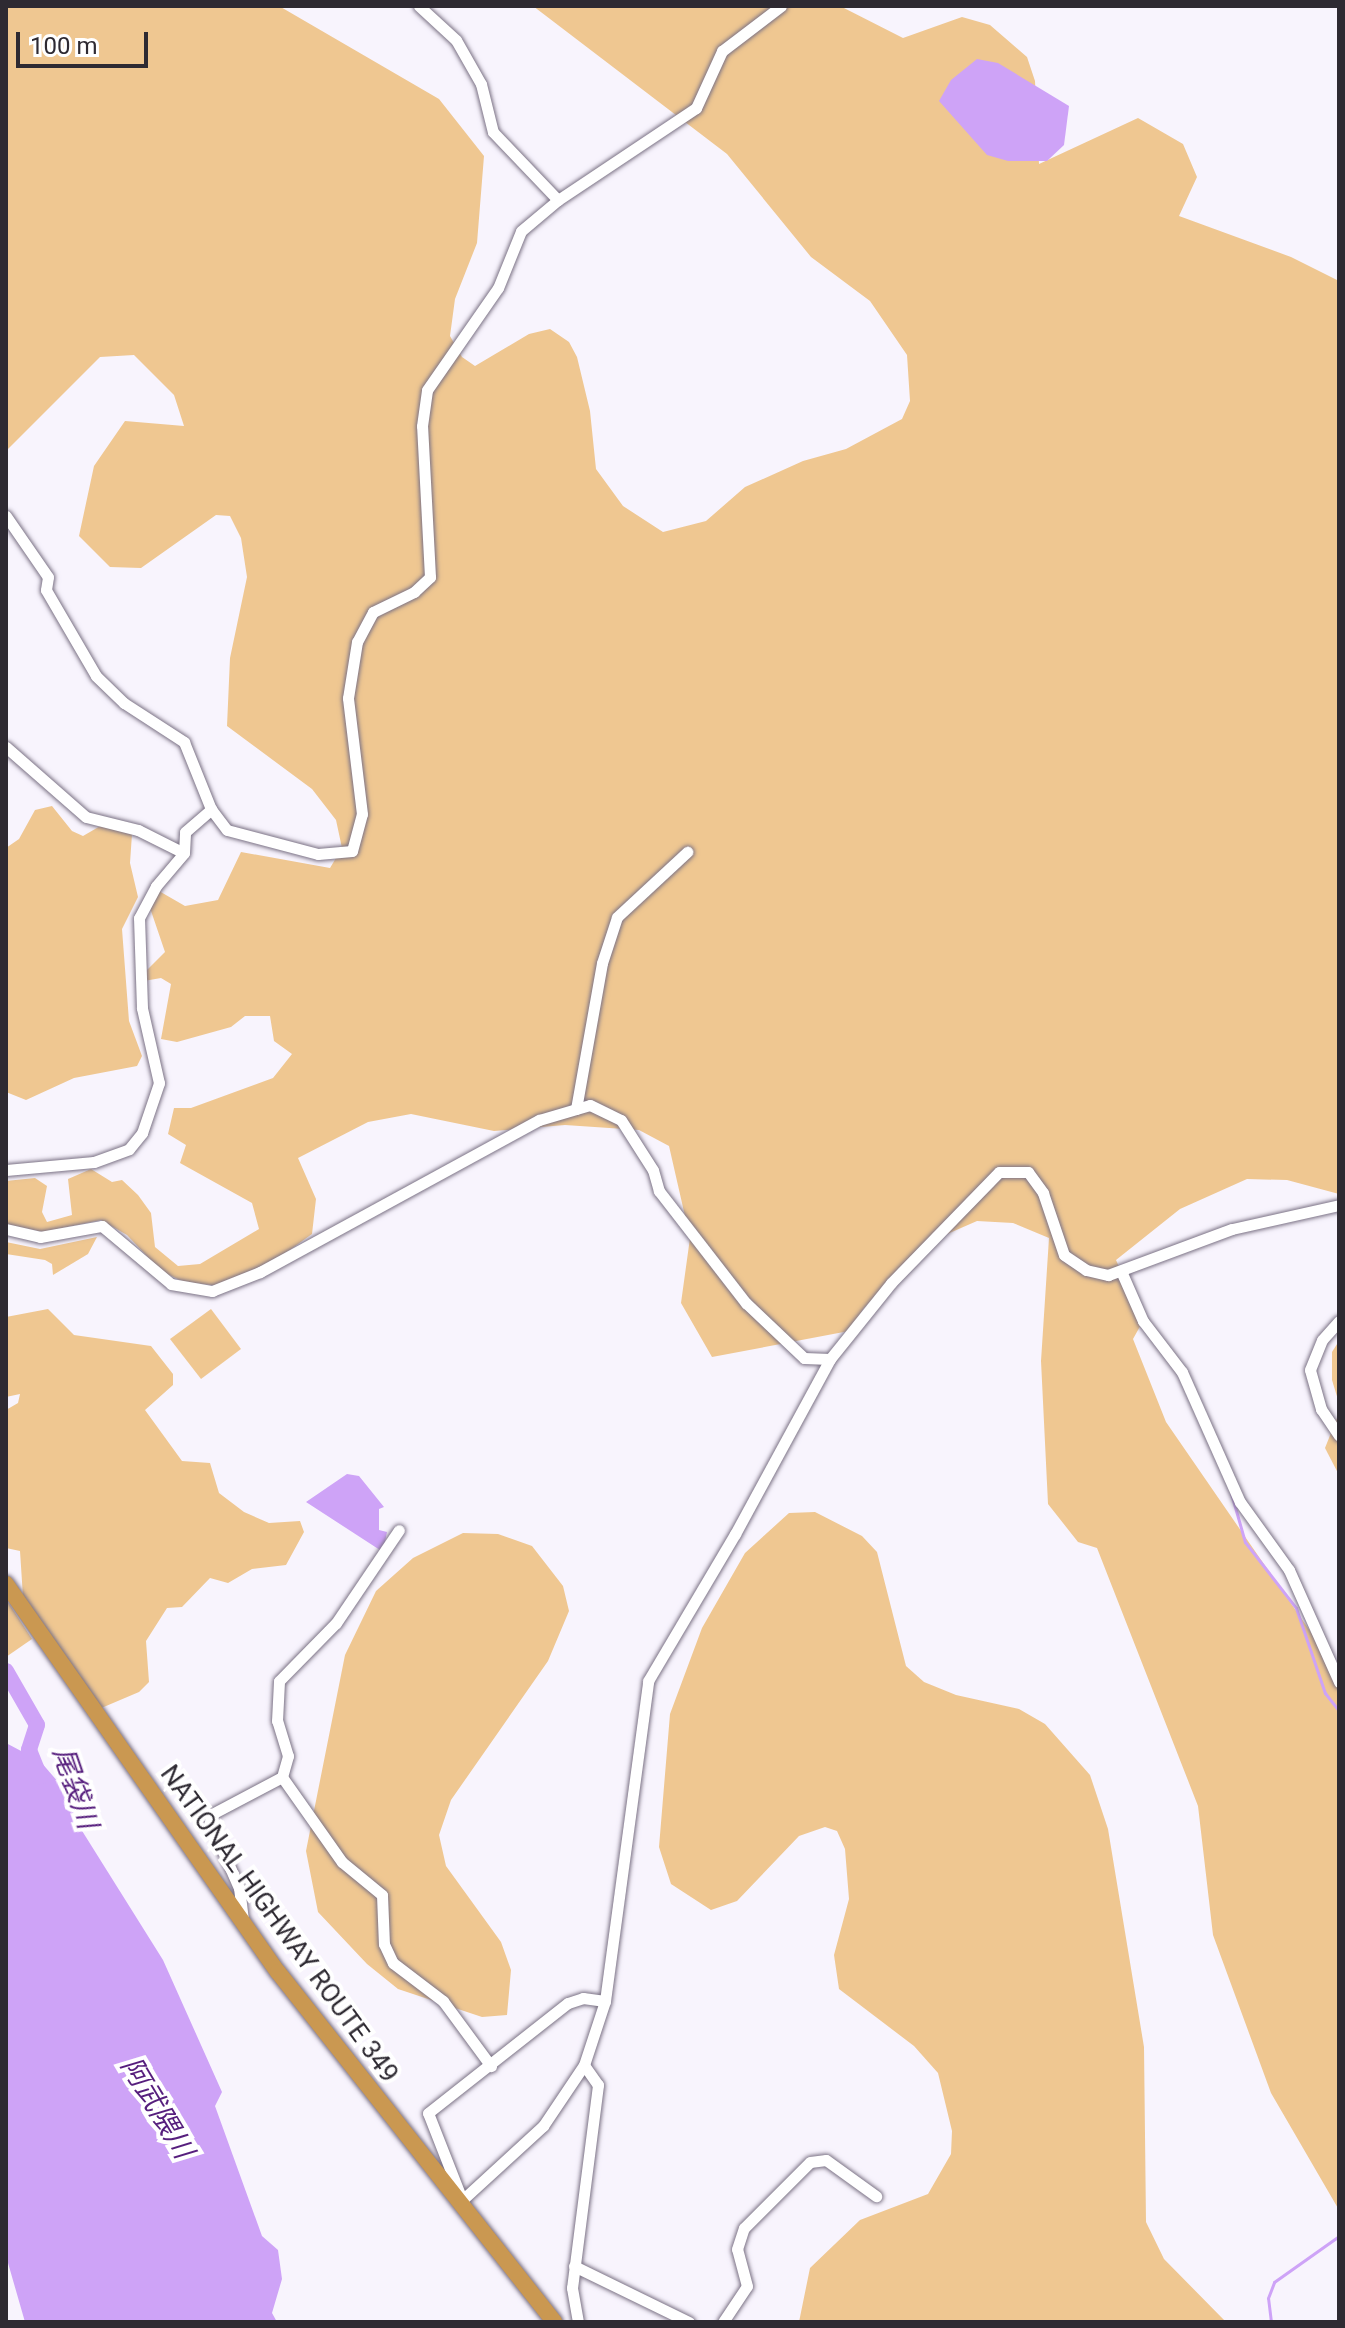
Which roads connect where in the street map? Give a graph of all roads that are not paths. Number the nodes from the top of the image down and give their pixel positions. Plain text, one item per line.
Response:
1 (419, 6) edge
2 (781, 6) edge
3 (558, 200) junction
4 (6, 516) edge
5 (6, 747) edge
6 (211, 809) junction
7 (687, 852) dead end
8 (184, 853) junction
9 (576, 1109) junction
10 (6, 1170) edge
11 (1339, 1205) edge
12 (6, 1229) edge
13 (1121, 1271) junction
14 (1339, 1321) edge
15 (830, 1359) junction
16 (1339, 1436) edge
17 (399, 1530) dead end
18 (6, 1584) edge
19 (1339, 1682) edge
20 (282, 1777) junction
21 (243, 1920) junction
22 (605, 2001) junction
23 (584, 2065) junction
24 (491, 2066) junction
25 (876, 2196) dead end
26 (461, 2201) junction
27 (574, 2266) junction
28 (554, 2322) edge
29 (578, 2322) edge
30 (689, 2322) edge
31 (723, 2322) edge

1 - 3 street
2 - 3 street
3 - 6 street
4 - 6 street
5 - 8 street
6 - 8 street
7 - 9 street
8 - 10 street
9 - 12 street
9 - 15 street
11 - 13 street
13 - 15 street
13 - 19 street
14 - 16 street
15 - 22 street
17 - 20 street
18 - 21 highway, NATIONAL HIGHWAY ROUTE 349
20 - 21 street
20 - 24 street
21 - 26 highway, NATIONAL HIGHWAY ROUTE 349
22 - 23 street
22 - 24 street
23 - 26 street
23 - 27 street
24 - 26 street
25 - 31 street
26 - 28 highway, NATIONAL HIGHWAY ROUTE 349
27 - 29 street
27 - 30 street

